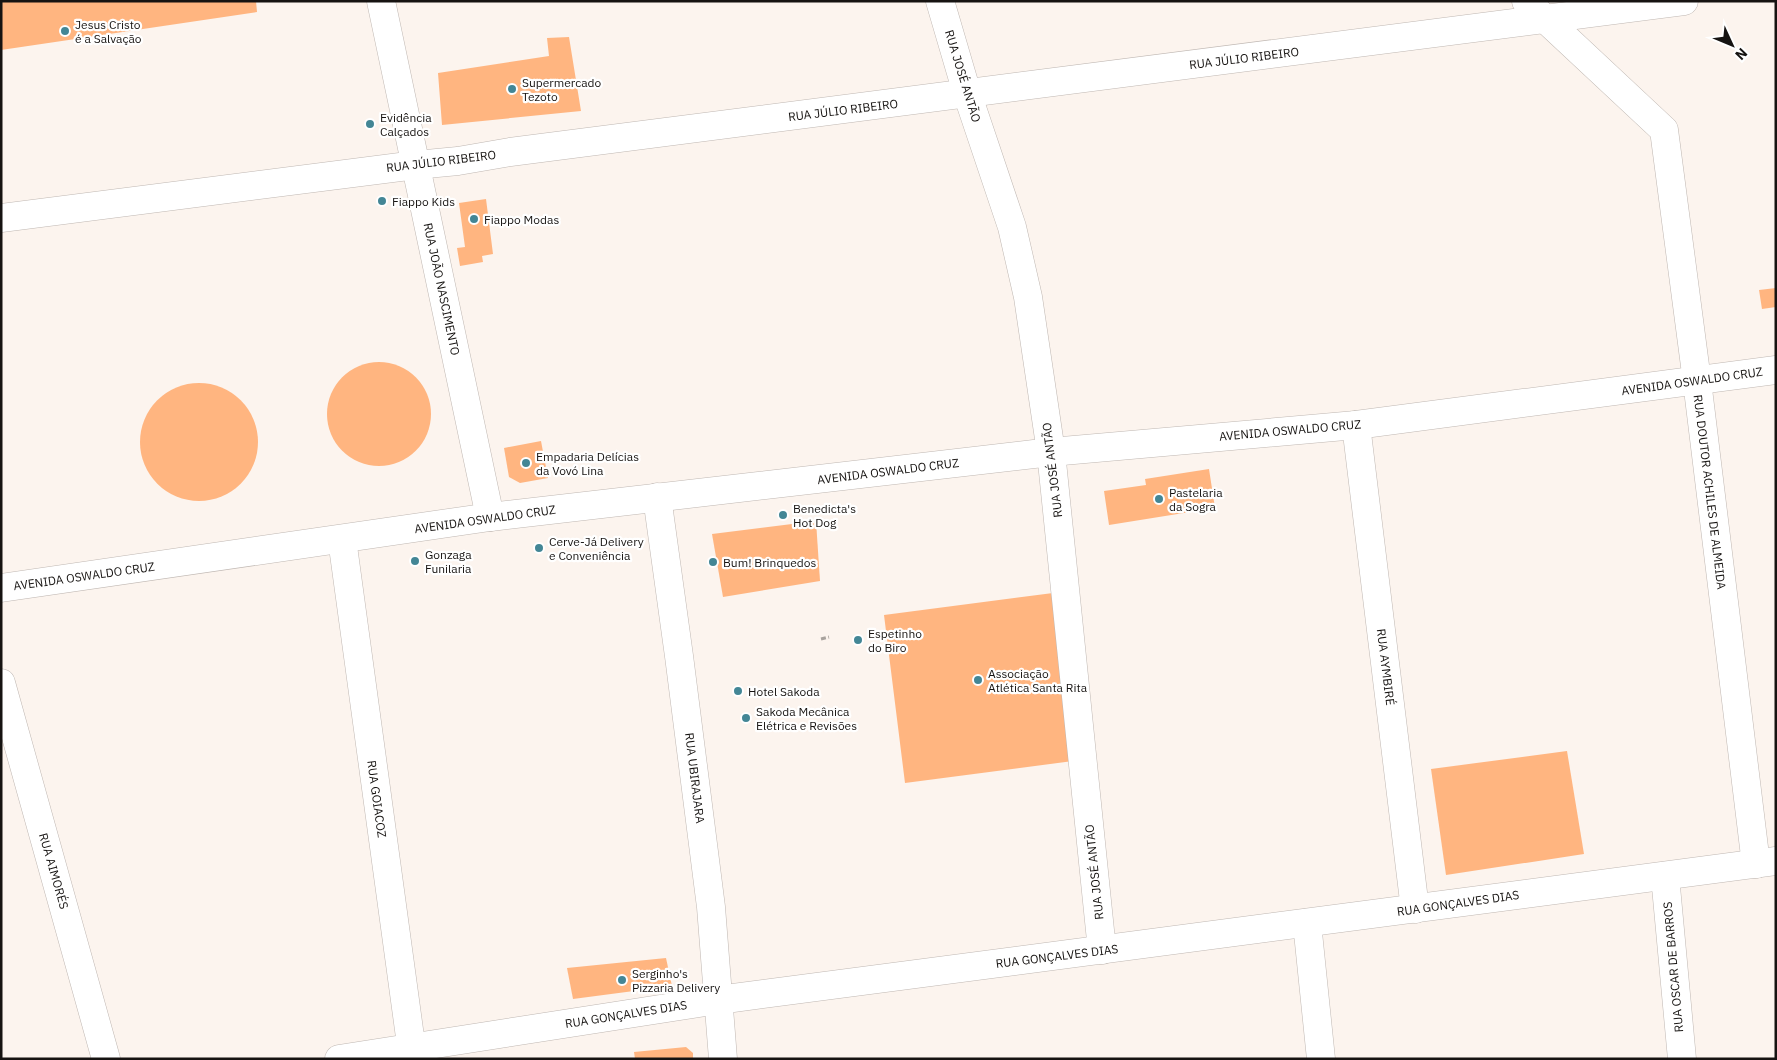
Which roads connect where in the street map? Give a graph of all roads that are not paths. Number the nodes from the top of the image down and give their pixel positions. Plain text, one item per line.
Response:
1 (381, 1) edge
2 (940, 1) edge
3 (1526, 1) edge
4 (1684, 1) edge
5 (1546, 19) junction
6 (967, 93) junction
7 (416, 164) junction
8 (1, 218) edge
9 (1776, 370) edge
10 (1697, 381) junction
11 (1356, 424) junction
12 (1051, 452) junction
13 (657, 497) junction
14 (490, 517) junction
15 (342, 539) junction
16 (1, 588) edge
17 (1, 683) edge
18 (1766, 863) edge
19 (1665, 876) junction
20 (1416, 909) junction
21 (1307, 923) junction
22 (1102, 950) junction
23 (718, 1000) junction
24 (413, 1053) edge
25 (106, 1059) edge
26 (339, 1059) edge
27 (723, 1059) edge
28 (1321, 1059) edge
29 (1682, 1059) edge

1 - 7 street, RUA JOÃO NASCIMENTO
2 - 6 street, RUA JOSÉ ANTÃO
3 - 5 street, RUA DOUTOR ACHILES DE ALMEIDA
4 - 5 street, RUA JÚLIO RIBEIRO
5 - 6 street, RUA JÚLIO RIBEIRO
5 - 10 street, RUA DOUTOR ACHILES DE ALMEIDA
6 - 7 street, RUA JÚLIO RIBEIRO
6 - 12 street, RUA JOSÉ ANTÃO
7 - 8 street, RUA JÚLIO RIBEIRO
7 - 14 street, RUA JOÃO NASCIMENTO
9 - 10 street, AVENIDA OSWALDO CRUZ
10 - 11 street, AVENIDA OSWALDO CRUZ
10 - 18 street, RUA DOUTOR ACHILES DE ALMEIDA
11 - 12 street, AVENIDA OSWALDO CRUZ
11 - 20 street, RUA AYMBIRÉ
12 - 13 street, AVENIDA OSWALDO CRUZ
12 - 22 street, RUA JOSÉ ANTÃO
13 - 14 street, AVENIDA OSWALDO CRUZ
13 - 23 street, RUA UBIRAJARA
14 - 15 street, AVENIDA OSWALDO CRUZ
15 - 16 street, AVENIDA OSWALDO CRUZ
15 - 24 street, RUA GOIACOZ
17 - 25 street, RUA AIMORÉS
18 - 19 street, RUA GONÇALVES DIAS
19 - 20 street, RUA GONÇALVES DIAS
19 - 29 street, RUA OSCAR DE BARROS
20 - 21 street, RUA GONÇALVES DIAS
21 - 22 street, RUA GONÇALVES DIAS
21 - 28 street
22 - 23 street, RUA GONÇALVES DIAS
23 - 24 street, RUA GONÇALVES DIAS
23 - 27 street, RUA UBIRAJARA
24 - 26 street, RUA GONÇALVES DIAS

